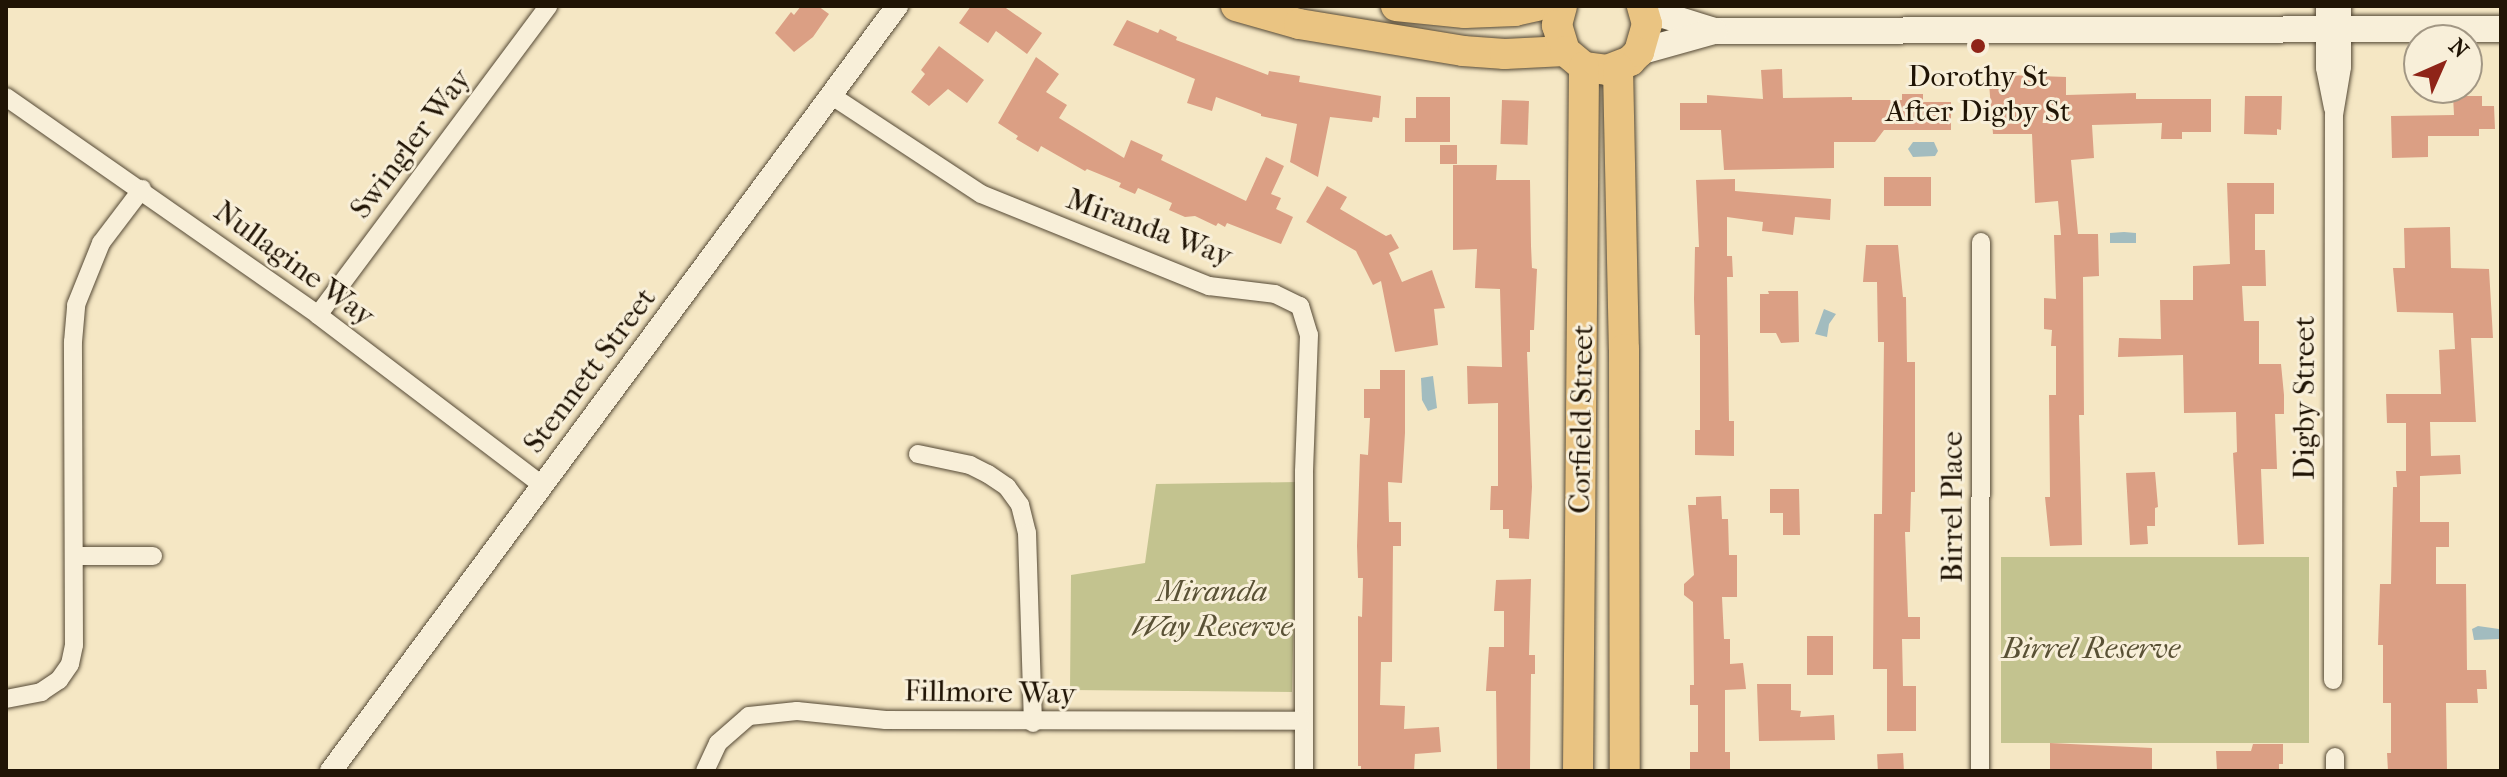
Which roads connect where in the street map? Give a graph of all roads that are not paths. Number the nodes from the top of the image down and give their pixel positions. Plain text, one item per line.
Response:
1 (548, 6) edge
2 (897, 6) edge
3 (1236, 6) edge
4 (1396, 6) edge
5 (1537, 6) edge
6 (1562, 6) edge
7 (1643, 8) edge
8 (2334, 18) edge
9 (2501, 29) edge
10 (1714, 31) junction
11 (1575, 59) junction
12 (1629, 60) junction
13 (832, 96) junction
14 (6, 97) edge
15 (142, 189) junction
16 (1981, 242) dead end
17 (318, 315) junction
18 (918, 454) dead end
19 (542, 485) junction
20 (74, 556) junction
21 (153, 556) dead end
22 (2333, 680) dead end
23 (6, 699) edge
24 (1304, 721) junction
25 (1033, 723) junction
26 (331, 771) edge
27 (705, 771) edge
28 (1304, 771) edge
29 (1578, 771) edge
30 (1625, 771) edge
31 (1980, 771) edge

1 - 17 street, Swingler Way
2 - 13 street, Stennett Street
3 - 11 main road
4 - 5 main road
6 - 11 main road, Corfield Street
7 - 10 main road
7 - 12 main road, Corfield Street
8 - 9 main road
8 - 10 main road
8 - 22 street, Digby Street
10 - 12 main road
11 - 12 main road
11 - 29 main road, Corfield Street
12 - 30 main road, Corfield Street
13 - 19 street, Stennett Street
13 - 24 street, Miranda Way
14 - 15 street, Nullagine Way
15 - 17 street, Nullagine Way
15 - 20 street
16 - 31 street, Birrel Place
17 - 19 street, Nullagine Way
18 - 25 street
19 - 26 street, Stennett Street
20 - 21 street
20 - 23 street
24 - 25 street, Fillmore Way
24 - 28 street, Miranda Way
25 - 27 street, Fillmore Way

